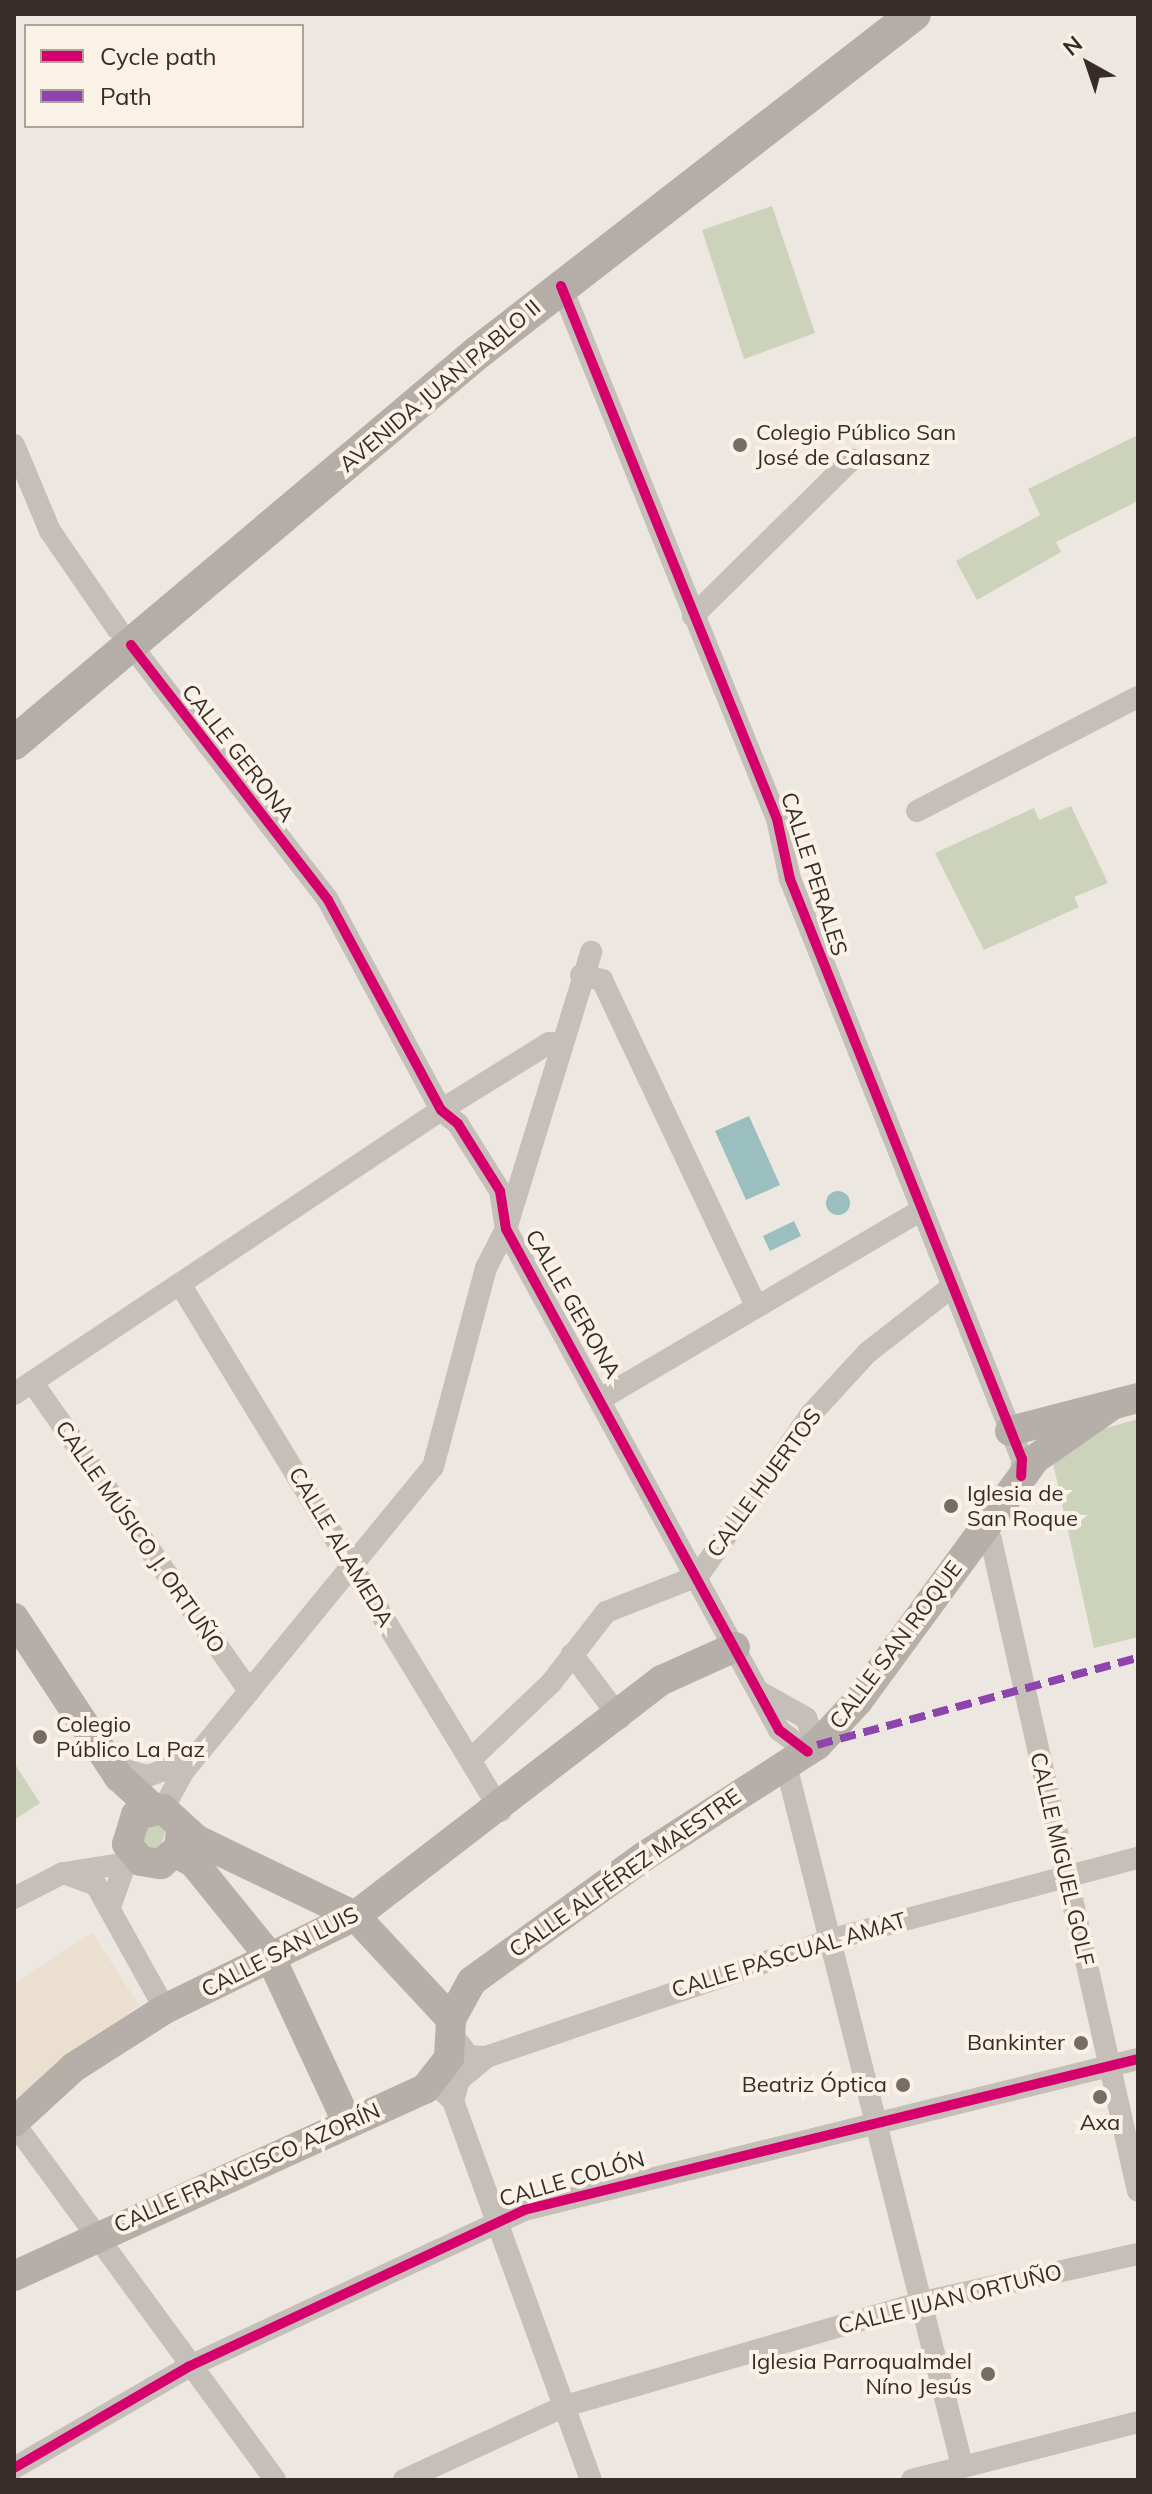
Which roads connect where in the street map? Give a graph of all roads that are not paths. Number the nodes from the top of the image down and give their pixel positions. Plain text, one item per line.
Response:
1 (874, 14) edge
2 (914, 14) edge
3 (561, 286) junction
4 (14, 445) edge
5 (852, 459) dead end
6 (693, 616) junction
7 (124, 637) junction
8 (1138, 697) edge
9 (14, 715) edge
10 (14, 743) edge
11 (917, 811) dead end
12 (591, 952) dead end
13 (581, 975) junction
14 (562, 1044) junction
15 (441, 1110) junction
16 (918, 1212) junction
17 (506, 1229) junction
18 (180, 1284) junction
19 (949, 1289) junction
20 (755, 1304) junction
21 (23, 1388) edge
22 (604, 1397) junction
23 (1138, 1398) edge
24 (1107, 1409) junction
25 (1010, 1431) junction
26 (1021, 1476) junction
27 (980, 1533) junction
28 (352, 1566) junction
29 (698, 1576) junction
30 (14, 1618) edge
31 (735, 1647) junction
32 (572, 1654) junction
33 (249, 1691) junction
34 (620, 1718) junction
35 (204, 1747) junction
36 (804, 1754) junction
37 (471, 1759) junction
38 (114, 1771) junction
39 (501, 1811) junction
40 (150, 1837) junction
41 (1138, 1858) edge
42 (63, 1873) junction
43 (1066, 1877) junction
44 (14, 1898) edge
45 (111, 1904) junction
46 (355, 1916) junction
47 (829, 1940) junction
48 (271, 1958) junction
49 (165, 2009) junction
50 (453, 2028) junction
51 (486, 2057) junction
52 (1138, 2059) edge
53 (1110, 2064) junction
54 (444, 2092) junction
55 (355, 2120) junction
56 (874, 2120) junction
57 (14, 2123) edge
58 (1138, 2191) edge
59 (500, 2220) junction
60 (96, 2234) junction
61 (1138, 2254) edge
62 (14, 2276) edge
63 (923, 2302) junction
64 (190, 2366) junction
65 (565, 2406) junction
66 (1138, 2422) edge
67 (962, 2465) junction
68 (14, 2468) edge
69 (275, 2480) edge
70 (404, 2480) edge
71 (591, 2480) edge
72 (912, 2480) edge

1 - 7 main road, AVENIDA JUAN PABLO II
2 - 3 main road, AVENIDA JUAN PABLO II
3 - 6 street, CALLE PERALES
3 - 7 main road, AVENIDA JUAN PABLO II
4 - 7 street, CALLE GERONA
5 - 6 street
6 - 16 street, CALLE PERALES
7 - 9 main road, AVENIDA JUAN PABLO II
7 - 10 main road, AVENIDA JUAN PABLO II
7 - 15 street, CALLE GERONA
8 - 11 street
12 - 13 street
13 - 14 street
13 - 20 street
14 - 15 street
14 - 17 street
15 - 17 street, CALLE GERONA
15 - 18 street
16 - 19 street, CALLE PERALES
16 - 20 street
17 - 22 street, CALLE GERONA
17 - 28 street
18 - 21 street
18 - 28 street, CALLE ALAMEDA
19 - 25 street, CALLE PERALES
19 - 29 street, CALLE HUERTOS
20 - 22 street
21 - 33 street, CALLE MÚSICO J. ORTUÑO
22 - 29 street, CALLE GERONA
23 - 24 main road
24 - 25 main road
24 - 26 main road, CALLE SAN ROQUE
25 - 26 street, CALLE PERALES
26 - 27 main road, CALLE SAN ROQUE
27 - 36 main road, CALLE SAN ROQUE
27 - 43 street, CALLE MIGUEL GOLF
28 - 33 street
28 - 37 street, CALLE ALAMEDA
29 - 31 street, CALLE GERONA
29 - 32 street, CALLE HUERTOS
30 - 38 main road
31 - 34 main road, CALLE SAN LUIS
31 - 36 street, CALLE GERONA
32 - 34 street
32 - 37 street, CALLE HUERTOS
33 - 35 street
34 - 39 main road, CALLE SAN LUIS
35 - 38 street
35 - 40 street
36 - 47 street
36 - 50 main road, CALLE ALFÉREZ MAESTRE
37 - 39 street, CALLE ALAMEDA
38 - 40 main road
39 - 46 main road, CALLE SAN LUIS
40 - 42 street
40 - 45 street
40 - 46 main road
40 - 48 main road
41 - 43 street, CALLE PASCUAL AMAT
42 - 44 street
42 - 45 street
43 - 47 street, CALLE PASCUAL AMAT
43 - 53 street, CALLE MIGUEL GOLF
45 - 49 street
46 - 48 main road, CALLE SAN LUIS
46 - 50 main road
47 - 51 street, CALLE PASCUAL AMAT
47 - 56 street
48 - 49 main road, CALLE SAN LUIS
48 - 55 main road
49 - 57 main road, CALLE SAN LUIS
50 - 51 street
50 - 54 main road
51 - 54 street
52 - 53 street, CALLE COLÓN
53 - 56 street, CALLE COLÓN
53 - 58 street, CALLE MIGUEL GOLF
54 - 55 main road, CALLE FRANCISCO AZORÍN
54 - 59 street
55 - 60 main road, CALLE FRANCISCO AZORÍN
56 - 59 street, CALLE COLÓN
56 - 63 street
57 - 60 street
59 - 64 street, CALLE COLÓN
59 - 65 street
60 - 62 main road, CALLE FRANCISCO AZORÍN
60 - 64 street
61 - 63 street, CALLE JUAN ORTUÑO
63 - 65 street, CALLE JUAN ORTUÑO
63 - 67 street
64 - 68 street, CALLE COLÓN
64 - 69 street
65 - 70 street, CALLE JUAN ORTUÑO
65 - 71 street
66 - 67 street
67 - 72 street

